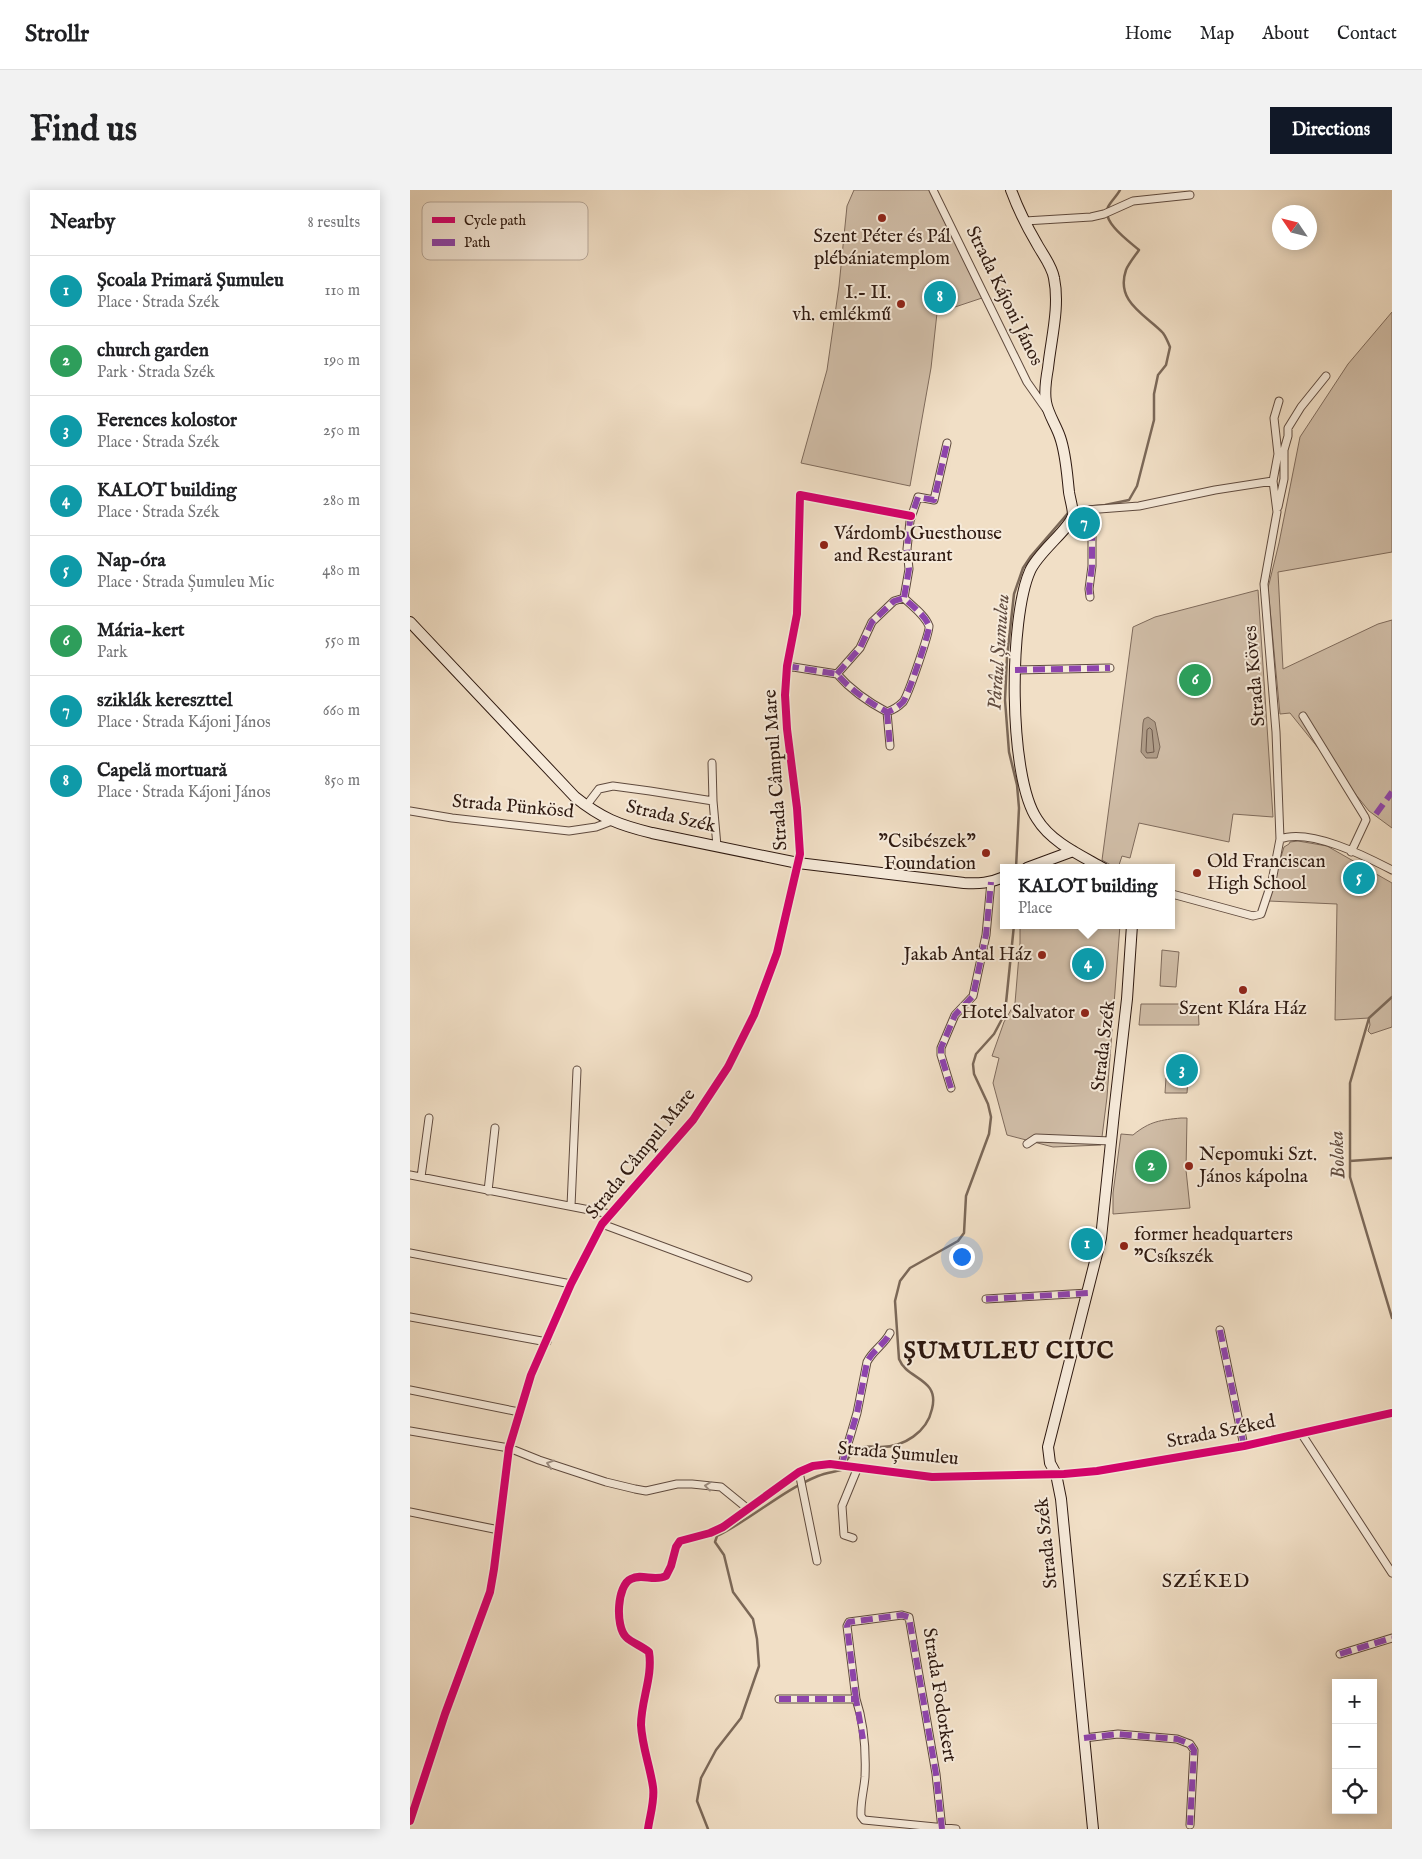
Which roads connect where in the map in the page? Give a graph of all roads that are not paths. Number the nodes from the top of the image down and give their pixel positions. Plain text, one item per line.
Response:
1 (934, 190) edge
2 (1011, 190) edge
3 (1190, 195) dead end
4 (1025, 221) junction
5 (1326, 376) dead end
6 (1279, 401) dead end
7 (1049, 413) junction
8 (1288, 436) junction
9 (1277, 437) junction
10 (947, 442) dead end
11 (1273, 481) junction
12 (1072, 509) junction
13 (1277, 512) junction
14 (911, 516) junction
15 (1070, 524) junction
16 (1090, 597) dead end
17 (904, 598) junction
18 (410, 622) edge
19 (787, 666) junction
20 (1110, 668) dead end
21 (1015, 670) junction
22 (837, 674) junction
23 (887, 712) junction
24 (1303, 716) dead end
25 (890, 746) dead end
26 (712, 763) dead end
27 (713, 801) junction
28 (586, 806) junction
29 (410, 811) edge
30 (612, 821) junction
31 (1280, 839) junction
32 (717, 846) junction
33 (1074, 851) junction
34 (1351, 852) junction
35 (798, 863) junction
36 (1038, 864) edge
37 (1096, 864) edge
38 (1392, 870) edge
39 (1000, 879) edge
40 (991, 882) junction
41 (1175, 895) edge
42 (1132, 929) edge
43 (577, 1070) dead end
44 (951, 1088) dead end
45 (429, 1118) dead end
46 (495, 1128) dead end
47 (1111, 1141) junction
48 (1027, 1144) dead end
49 (410, 1175) edge
50 (421, 1177) junction
51 (488, 1190) junction
52 (571, 1206) junction
53 (610, 1214) junction
54 (602, 1224) junction
55 (410, 1252) edge
56 (748, 1278) dead end
57 (571, 1284) junction
58 (1088, 1293) junction
59 (986, 1299) dead end
60 (410, 1317) edge
61 (1220, 1330) dead end
62 (890, 1334) dead end
63 (547, 1342) junction
64 (410, 1390) edge
65 (519, 1412) junction
66 (1392, 1414) edge
67 (410, 1431) edge
68 (1301, 1433) junction
69 (1244, 1446) junction
70 (509, 1448) junction
71 (842, 1464) junction
72 (858, 1467) junction
73 (799, 1472) junction
74 (1056, 1474) junction
75 (748, 1509) junction
76 (410, 1512) edge
77 (499, 1530) junction
78 (853, 1538) dead end
79 (817, 1561) dead end
80 (1392, 1573) edge
81 (1392, 1638) edge
82 (1340, 1654) dead end
83 (779, 1699) dead end
84 (856, 1699) junction
85 (1084, 1738) junction
86 (410, 1822) edge
87 (1190, 1825) dead end
88 (942, 1828) edge
89 (648, 1829) edge
90 (956, 1829) edge
91 (1093, 1829) edge

1 - 7 street, Strada Kájoni János
2 - 4 street, Strada Kájoni János
3 - 4 street
4 - 7 street, Strada Kájoni János
5 - 8 street, Strada Köves
6 - 9 street, Strada Köves
7 - 12 street, Strada Kájoni János
8 - 9 street
8 - 13 street, Strada Köves
9 - 11 street, Strada Köves
10 - 14 street
11 - 12 street
11 - 13 street, Strada Köves
12 - 15 street, Strada Kájoni János
13 - 31 street, Strada Köves
14 - 17 street
14 - 19 street, Strada Câmpul Mare
15 - 16 street
15 - 21 street
17 - 22 street
17 - 23 street
18 - 28 street, Strada Szék
19 - 22 street
19 - 35 street, Strada Câmpul Mare
20 - 21 street
21 - 33 street
22 - 23 street
23 - 25 street
24 - 34 street
26 - 27 street
27 - 28 street
27 - 32 street
28 - 30 street, Strada Szék
29 - 30 street, Strada Pünkösd
30 - 32 street, Strada Szék
31 - 34 street
31 - 41 street, Strada Köves
32 - 35 street, Strada Szék
33 - 36 street
33 - 37 street
34 - 38 street
35 - 40 street, Strada Szék
35 - 53 street, Strada Câmpul Mare
39 - 40 street, Strada Szék
40 - 44 street
42 - 47 street, Strada Szék
43 - 52 street
45 - 50 street
46 - 51 street
47 - 48 street
47 - 58 street, Strada Szék
49 - 50 street
50 - 51 street
51 - 52 street
52 - 53 street
53 - 54 street, Strada Câmpul Mare
54 - 56 street
54 - 57 street, Strada Câmpul Mare
55 - 57 street
57 - 63 street, Strada Câmpul Mare
58 - 59 street
58 - 74 street, Strada Szék
60 - 63 street
61 - 69 street, Strada Széked
62 - 71 street, Strada Șumuleu
63 - 65 street, Strada Câmpul Mare
64 - 65 street
65 - 70 street, Strada Câmpul Mare
66 - 68 street, Strada Széked
67 - 70 street
68 - 69 street, Strada Széked
68 - 80 street
69 - 74 street, Strada Széked
75 -> 70 street
70 - 77 street, Strada Câmpul Mare
71 - 72 street, Strada Șumuleu
71 - 73 street, Strada Șumuleu
72 - 74 street, Strada Șumuleu
72 - 78 street, Strada Șumuleu
73 - 75 street, Strada Șumuleu
73 - 79 street
74 - 85 street, Strada Szék
75 - 89 street, Strada Șumuleu
76 - 77 street
77 - 86 street, Strada Câmpul Mare
81 - 82 street
83 - 84 street
84 - 88 street, Strada Fodorkert
84 - 88 street, Strada Fodorkert
85 - 87 street
85 - 91 street, Strada Szék
88 - 90 street, Strada Fodorkert

